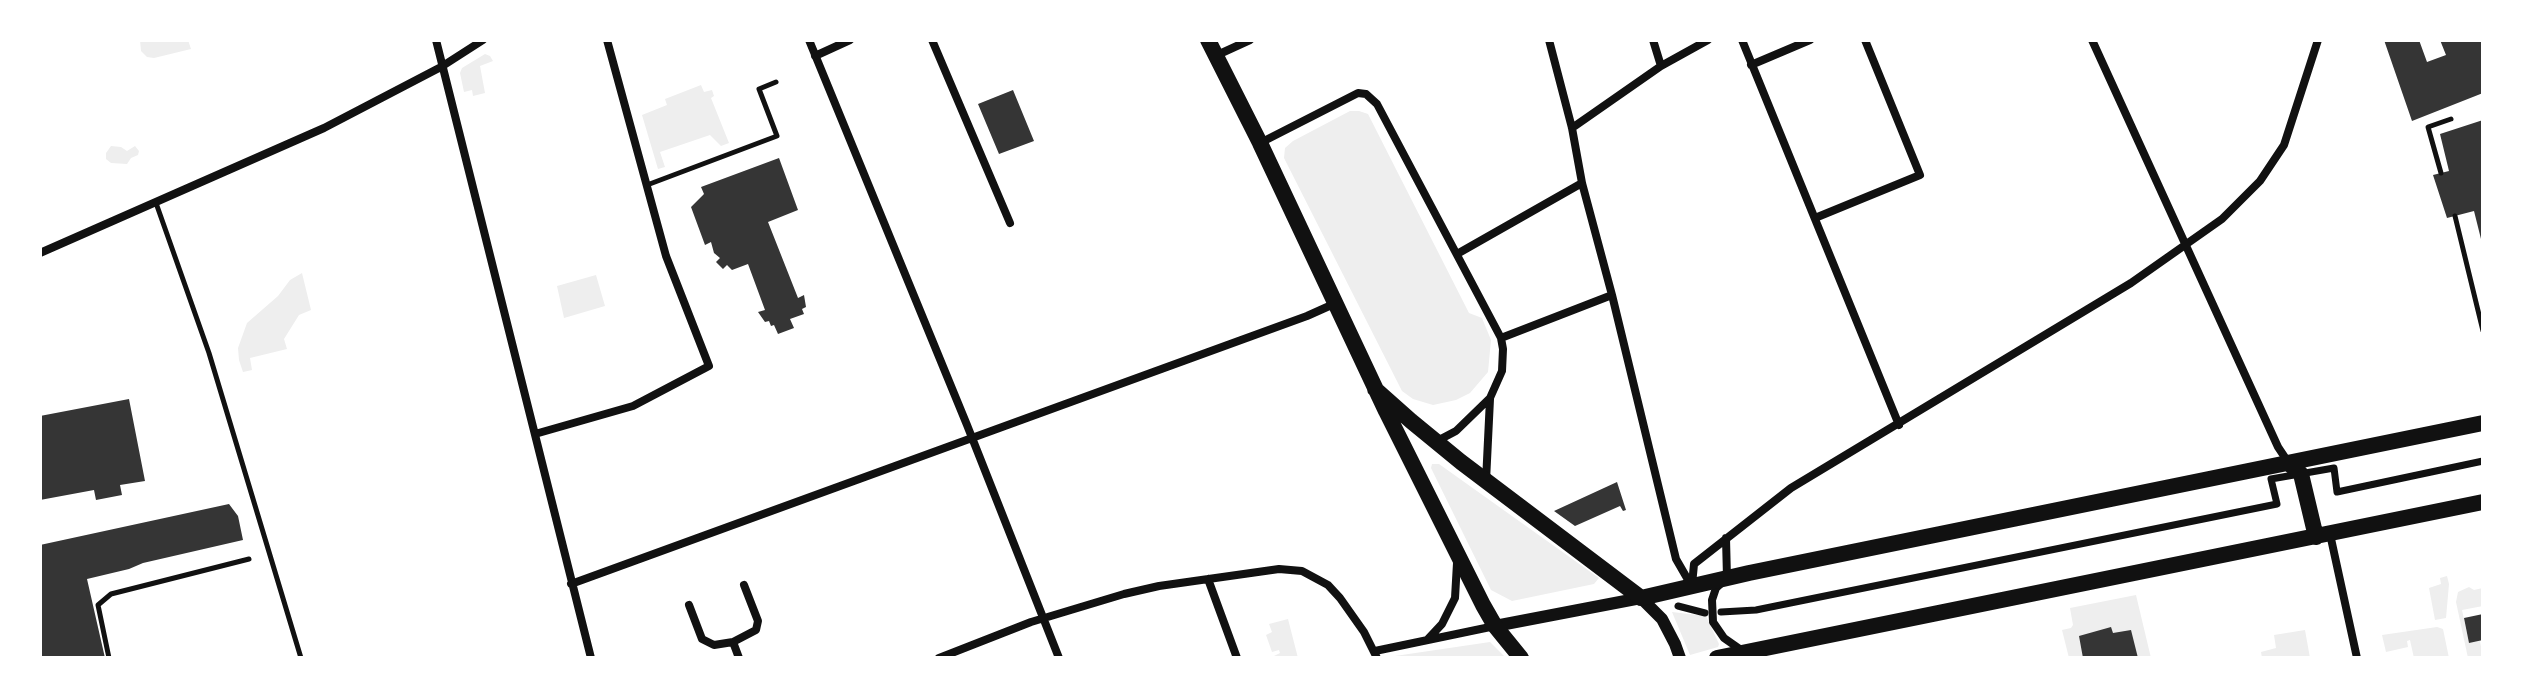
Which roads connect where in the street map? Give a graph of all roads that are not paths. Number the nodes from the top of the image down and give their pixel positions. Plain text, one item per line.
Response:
1 (436, 40) edge
2 (483, 40) edge
3 (607, 40) edge
4 (809, 40) edge
5 (850, 40) edge
6 (932, 40) edge
7 (1208, 40) edge
8 (1250, 40) edge
9 (1549, 40) edge
10 (1653, 40) edge
11 (1708, 40) edge
12 (1742, 40) edge
13 (1810, 40) edge
14 (1865, 40) edge
15 (2092, 40) edge
16 (2318, 40) edge
17 (815, 56) junction
18 (1215, 56) junction
19 (1751, 65) junction
20 (1661, 66) junction
21 (441, 67) junction
22 (776, 82) dead end
23 (2451, 119) dead end
24 (1572, 128) junction
25 (1260, 143) junction
26 (2441, 173) dead end
27 (1582, 183) junction
28 (647, 185) junction
29 (156, 203) junction
30 (2455, 216) dead end
31 (1815, 218) junction
32 (1010, 223) dead end
33 (2186, 244) junction
34 (40, 253) edge
35 (1457, 254) junction
36 (1612, 295) junction
37 (1336, 303) junction
38 (2483, 331) edge
39 (1501, 338) junction
40 (1375, 389) junction
41 (1490, 398) junction
42 (2483, 423) edge
43 (1899, 425) junction
44 (535, 434) junction
45 (972, 438) junction
46 (1436, 442) junction
47 (2483, 461) edge
48 (2294, 468) junction
49 (1486, 481) junction
50 (2483, 502) edge
51 (2323, 535) junction
52 (1726, 538) junction
53 (1457, 554) junction
54 (249, 559) dead end
55 (1727, 578) junction
56 (1208, 579) junction
57 (571, 584) junction
58 (744, 585) dead end
59 (1692, 585) junction
60 (1641, 598) junction
61 (689, 605) dead end
62 (1678, 606) dead end
63 (1721, 612) dead end
64 (1705, 613) dead end
65 (1043, 618) junction
66 (1495, 626) junction
67 (1428, 639) junction
68 (733, 642) junction
69 (1745, 653) junction
70 (1376, 655) edge
71 (109, 658) edge
72 (301, 658) edge
73 (591, 658) edge
74 (739, 658) edge
75 (939, 658) edge
76 (1059, 658) edge
77 (1237, 658) edge
78 (1521, 658) edge
79 (1680, 658) edge
80 (1717, 658) edge
81 (2357, 658) edge

1 - 21 street
2 - 21 street
3 - 28 street
4 - 17 street
5 - 17 street
6 - 32 street
7 - 18 main road
8 - 18 street
9 - 24 street
10 - 20 street
11 - 20 street
12 - 19 street
13 - 19 street
14 - 31 street
15 - 33 street
16 - 33 street
17 - 45 street
18 - 25 main road
19 - 31 street
20 - 24 street
21 - 29 street
21 - 44 street
22 - 28 lane
23 - 26 lane
24 - 27 street
25 - 35 street
25 - 37 main road
27 - 35 street
27 - 36 street
28 - 44 street
29 - 34 street
29 - 72 lane
30 - 38 lane
31 - 43 street
33 - 43 street
33 - 48 street
35 - 39 street
36 - 39 street
36 - 59 street
37 - 40 main road
37 - 45 street
39 - 41 street
40 - 46 main road
40 - 53 main road
41 - 46 street
41 - 49 street
42 - 48 main road
43 - 52 street
44 - 57 street
45 - 57 street
45 - 65 street
46 - 49 main road
47 - 48 street
48 - 51 main road
48 - 55 main road
48 - 63 street
49 - 60 main road
50 - 51 main road
51 - 69 main road
51 - 81 street
52 - 55 street
52 - 59 street
53 - 66 main road
53 - 67 street
54 - 71 lane
55 - 59 main road
55 - 69 street
56 - 65 street
56 - 70 street
56 - 77 street
57 - 73 street
58 - 68 street
59 - 60 main road
60 - 66 street
60 - 79 street
61 - 68 street
62 - 64 street
65 - 75 street
65 - 76 street
66 - 67 street
66 - 78 main road
67 - 70 street
68 - 74 street
69 - 80 main road

